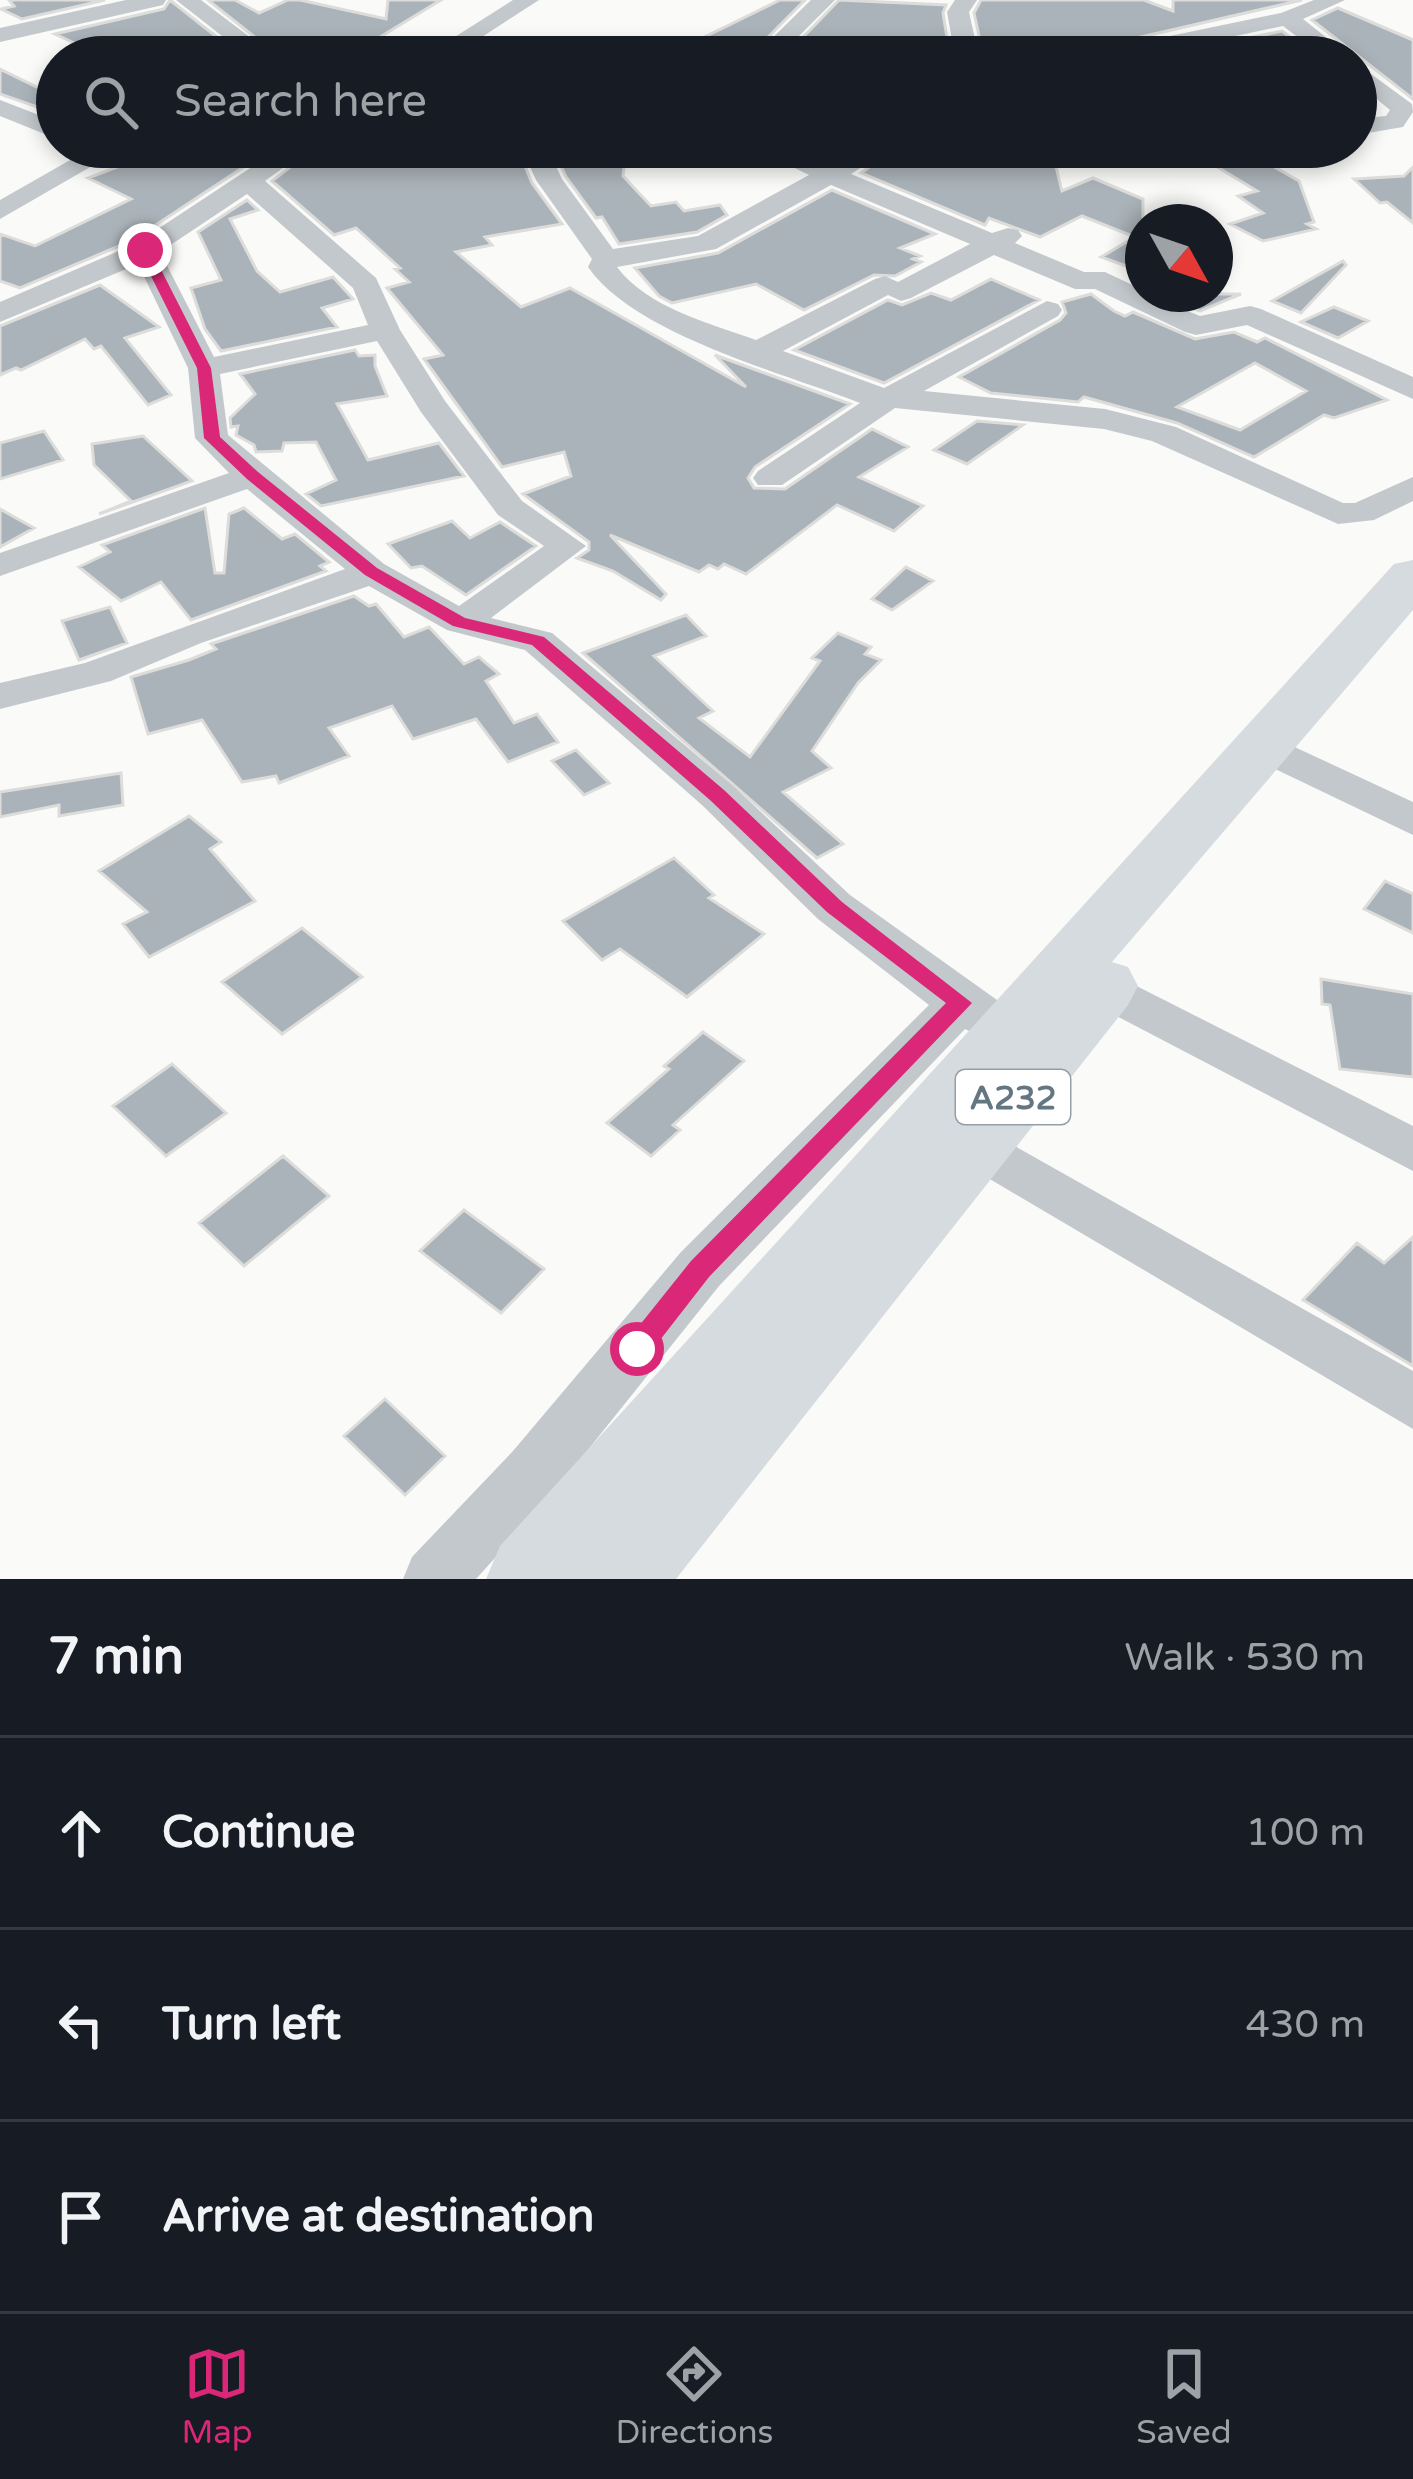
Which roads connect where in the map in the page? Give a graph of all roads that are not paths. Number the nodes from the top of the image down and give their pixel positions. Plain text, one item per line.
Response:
1 (154, 0) edge
2 (187, 0) edge
3 (528, 0) edge
4 (824, 0) edge
5 (966, 0) edge
6 (1334, 0) edge
7 (0, 17) edge
8 (1287, 18) junction
9 (26, 29) junction
10 (0, 35) edge
11 (236, 36) edge
12 (469, 36) edge
13 (787, 36) edge
14 (963, 36) edge
15 (1217, 36) edge
16 (1311, 36) edge
17 (1377, 90) edge
18 (0, 107) edge
19 (1406, 118) edge
20 (36, 122) edge
21 (70, 168) edge
22 (268, 168) edge
23 (543, 168) edge
24 (810, 168) edge
25 (847, 168) edge
26 (831, 178) junction
27 (249, 181) junction
28 (0, 211) edge
29 (1002, 241) junction
30 (145, 250) junction
31 (606, 259) junction
32 (1047, 310) dead end
33 (0, 313) edge
34 (385, 330) junction
35 (759, 351) junction
36 (204, 368) junction
37 (1413, 389) edge
38 (886, 399) junction
39 (252, 476) junction
40 (770, 478) dead end
41 (1413, 487) edge
42 (0, 565) edge
43 (371, 572) junction
44 (1413, 577) edge
45 (1413, 619) edge
46 (460, 622) junction
47 (0, 696) edge
48 (1286, 757) junction
49 (1413, 820) edge
50 (1103, 987) junction
51 (984, 1018) junction
52 (974, 1144) junction
53 (1413, 1150) edge
54 (1413, 1402) edge
55 (434, 1579) edge
56 (533, 1579) edge
57 (617, 1579) edge

1 - 9 street
2 - 11 street
3 - 12 street
4 - 13 street
5 - 14 street
6 - 8 street
7 - 9 street
8 - 15 street
8 - 16 street
9 - 10 street
17 - 19 street
18 - 20 street
21 - 28 street
22 - 27 street
23 - 31 street
24 - 26 street
25 - 26 street
26 - 29 street
26 - 31 street
27 - 30 street
27 - 34 street
29 - 35 street
29 - 37 street
30 - 33 street
30 - 36 street
31 - 35 street
32 - 38 street
34 - 36 street
34 - 46 street
35 - 38 street
36 - 39 street
38 - 40 street
38 - 41 street
39 - 42 street
39 - 43 street
43 - 46 street
43 - 47 street
44 - 51 highway, A232
45 - 48 highway, A232
46 - 51 street
48 - 49 street
48 - 50 highway, A232
50 - 52 highway, A232
50 - 53 street
51 - 55 street
51 - 56 highway, A232
52 - 54 street
52 - 57 highway, A232

